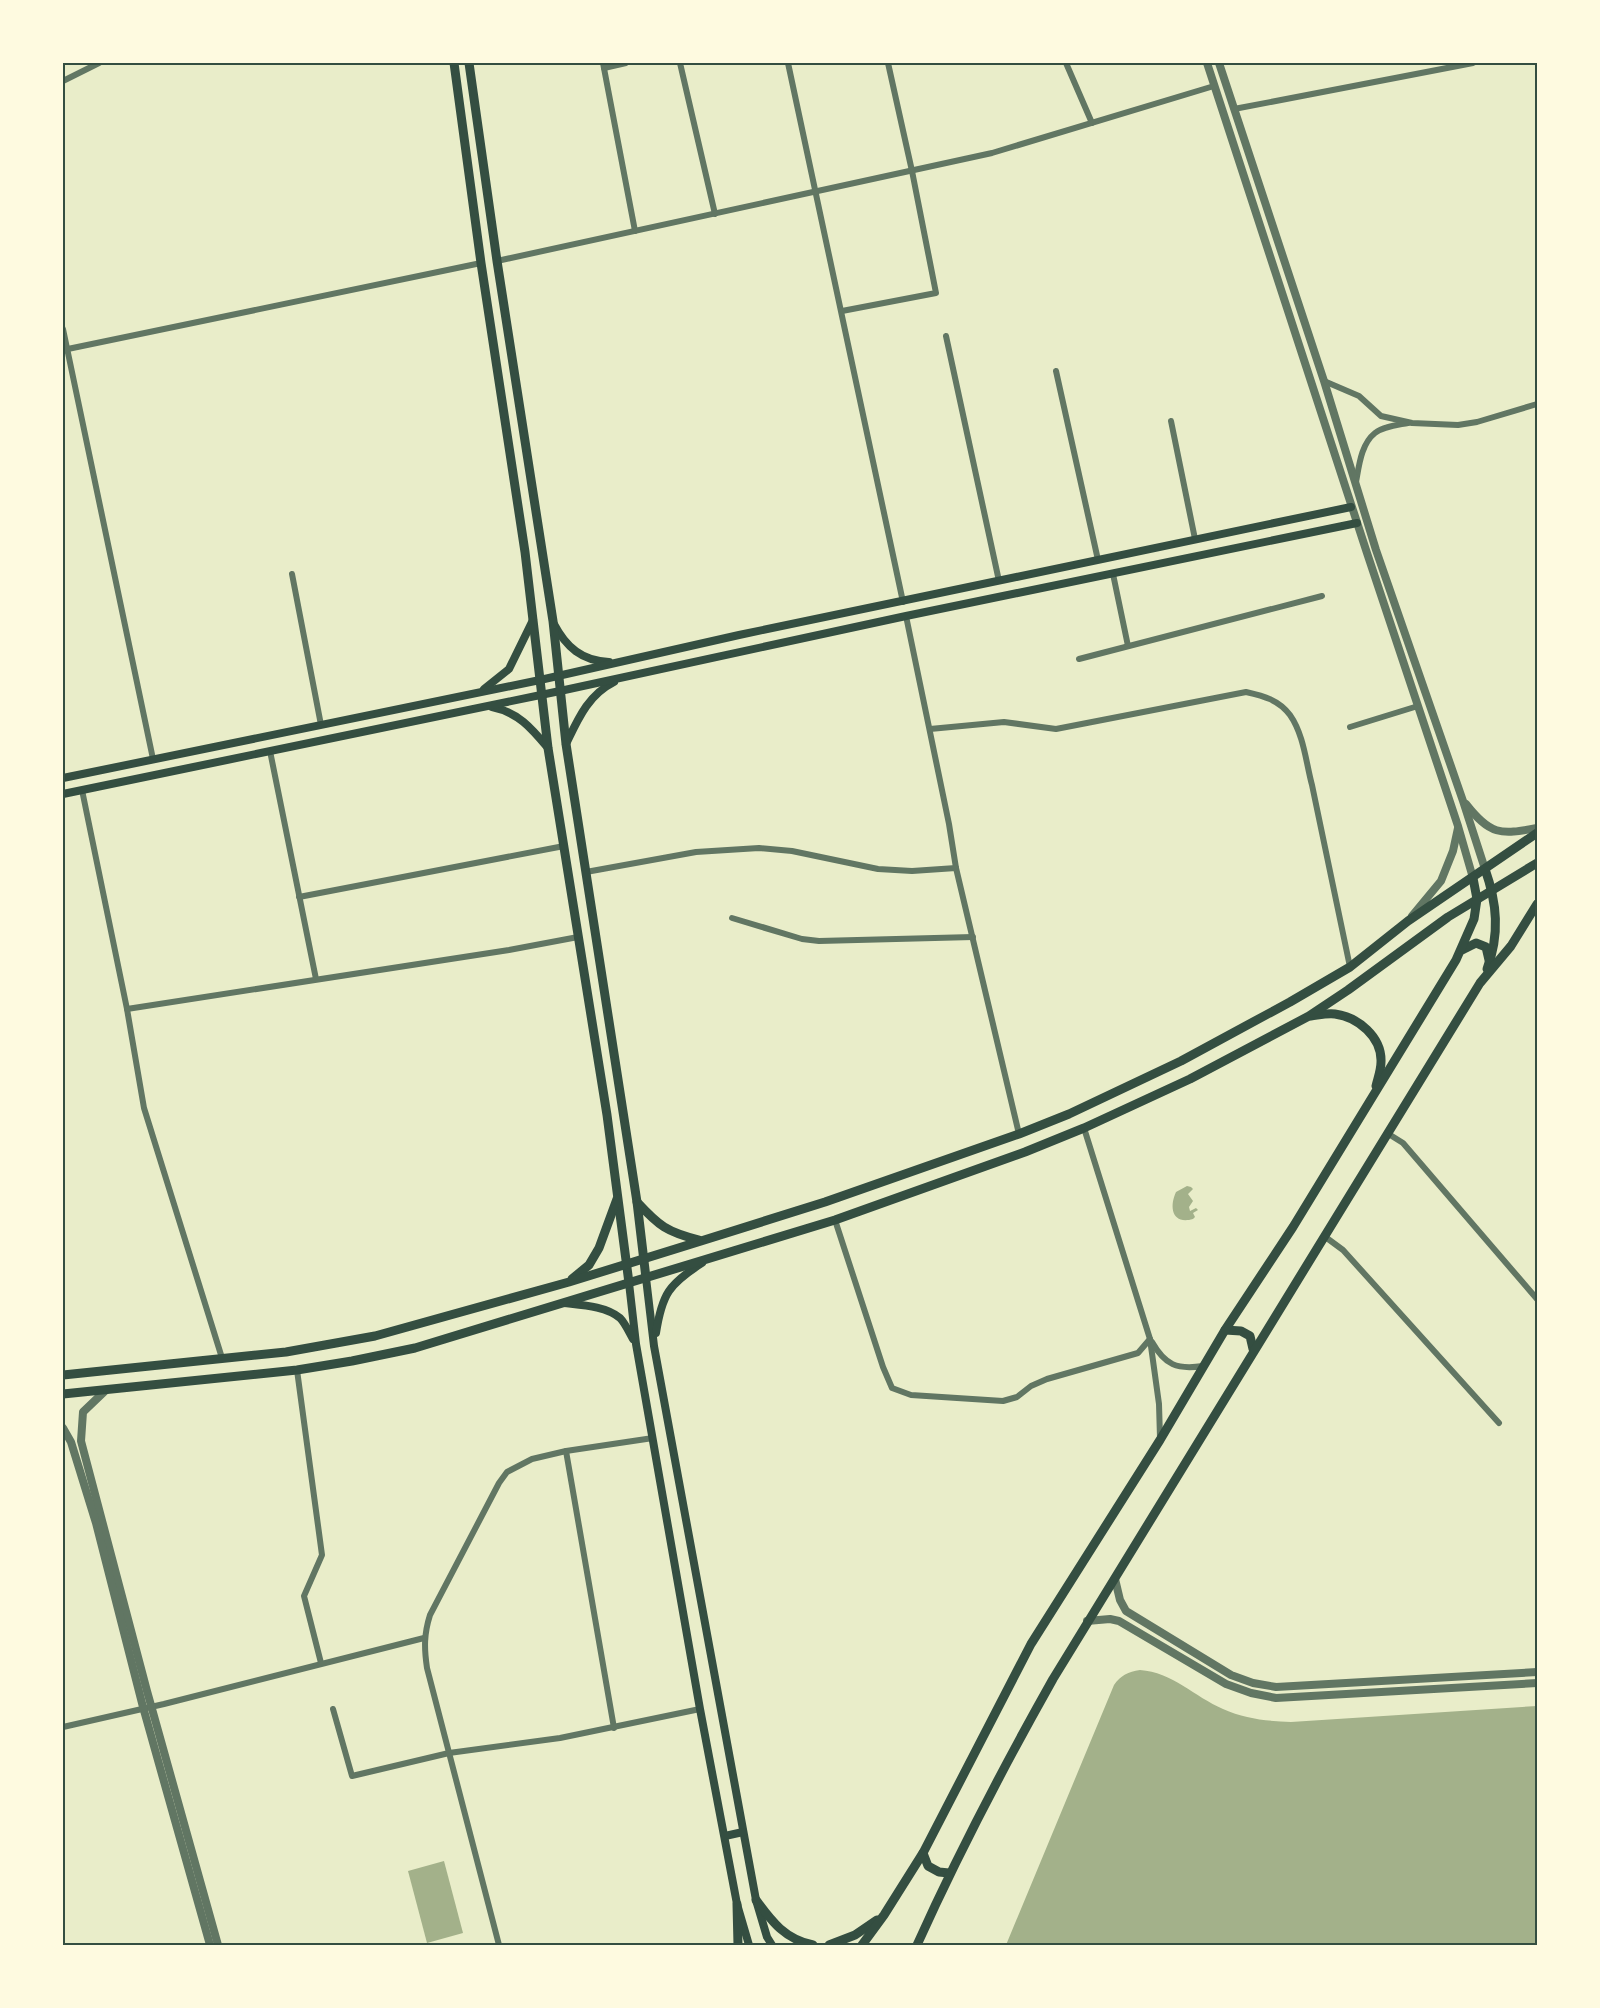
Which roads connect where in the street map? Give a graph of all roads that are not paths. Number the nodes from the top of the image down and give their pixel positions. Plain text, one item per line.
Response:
1 (99, 63) edge
2 (453, 63) edge
3 (470, 63) edge
4 (626, 63) edge
5 (680, 63) edge
6 (788, 63) edge
7 (888, 63) edge
8 (1065, 63) edge
9 (1207, 63) edge
10 (1219, 63) edge
11 (1473, 63) edge
12 (1460, 64) edge
13 (604, 66) edge
14 (63, 81) edge
15 (1214, 86) junction
16 (1234, 109) junction
17 (1092, 123) junction
18 (912, 171) junction
19 (817, 192) junction
20 (715, 214) junction
21 (635, 231) junction
22 (497, 261) junction
23 (481, 263) junction
24 (842, 311) junction
25 (63, 329) edge
26 (946, 336) dead end
27 (66, 349) edge
28 (1056, 371) dead end
29 (1324, 381) junction
30 (1537, 404) edge
31 (1171, 421) dead end
32 (1412, 423) junction
33 (1356, 486) junction
34 (1352, 507) junction
35 (1357, 522) junction
36 (1195, 539) junction
37 (541, 547) junction
38 (525, 552) junction
39 (1098, 560) junction
40 (292, 574) dead end
41 (1113, 574) junction
42 (999, 581) junction
43 (1322, 596) dead end
44 (903, 602) junction
45 (906, 616) junction
46 (534, 620) junction
47 (553, 621) junction
48 (1128, 646) junction
49 (1079, 658) dead end
50 (621, 663) junction
51 (558, 676) junction
52 (625, 677) junction
53 (540, 680) junction
54 (482, 691) junction
55 (560, 691) junction
56 (542, 694) junction
57 (486, 705) junction
58 (1418, 706) junction
59 (321, 724) junction
60 (1350, 727) dead end
61 (930, 729) junction
62 (566, 744) junction
63 (548, 748) junction
64 (270, 751) junction
65 (153, 759) junction
66 (63, 778) edge
67 (82, 790) junction
68 (63, 794) edge
69 (1463, 801) junction
70 (1458, 826) junction
71 (1537, 828) edge
72 (1537, 833) edge
73 (564, 846) junction
74 (1537, 862) edge
75 (956, 868) junction
76 (1485, 869) junction
77 (586, 872) junction
78 (1473, 878) junction
79 (1493, 890) junction
80 (299, 897) junction
81 (1477, 899) junction
82 (1537, 904) edge
83 (732, 918) dead end
84 (1408, 921) junction
85 (578, 937) junction
86 (973, 937) junction
87 (1381, 942) junction
88 (1462, 950) junction
89 (1393, 957) junction
90 (1490, 963) junction
91 (1350, 966) junction
92 (1485, 975) junction
93 (316, 979) junction
94 (127, 1009) junction
95 (1309, 1016) junction
96 (1372, 1099) junction
97 (623, 1112) junction
98 (607, 1115) junction
99 (1084, 1128) junction
100 (1387, 1133) junction
101 (1019, 1134) junction
102 (896, 1177) junction
103 (903, 1196) junction
104 (618, 1197) junction
105 (637, 1202) junction
106 (835, 1220) junction
107 (1323, 1236) junction
108 (701, 1241) junction
109 (644, 1258) junction
110 (706, 1260) junction
111 (626, 1264) junction
112 (646, 1278) junction
113 (569, 1282) junction
114 (629, 1283) junction
115 (1537, 1299) edge
116 (564, 1303) junction
117 (1226, 1330) junction
118 (1150, 1339) junction
119 (636, 1344) junction
120 (654, 1346) junction
121 (1253, 1349) junction
122 (222, 1358) junction
123 (1203, 1366) junction
124 (297, 1370) junction
125 (63, 1375) edge
126 (106, 1390) junction
127 (63, 1394) edge
128 (1499, 1423) dead end
129 (63, 1428) edge
130 (653, 1438) junction
131 (1160, 1440) junction
132 (566, 1451) junction
133 (1115, 1578) junction
134 (1087, 1621) junction
135 (424, 1638) junction
136 (321, 1663) junction
137 (1537, 1672) edge
138 (1537, 1683) edge
139 (147, 1707) junction
140 (333, 1709) dead end
141 (700, 1709) junction
142 (63, 1727) edge
143 (614, 1728) junction
144 (449, 1753) junction
145 (743, 1832) junction
146 (725, 1836) junction
147 (922, 1853) junction
148 (950, 1873) junction
149 (756, 1900) junction
150 (737, 1905) junction
151 (884, 1915) junction
152 (210, 1945) edge
153 (218, 1945) edge
154 (499, 1945) edge
155 (738, 1945) edge
156 (749, 1945) edge
157 (772, 1945) edge
158 (813, 1945) edge
159 (829, 1945) edge
160 (862, 1945) edge
161 (917, 1945) edge

1 - 14 street
2 - 23 main road
3 - 22 main road
4 - 13 street
5 - 20 street
6 - 19 street
7 - 18 street
8 - 17 street
9 - 15 street
10 - 16 street
11 - 12 street
12 - 16 street
13 - 21 street
15 - 17 street
15 - 34 street
16 - 29 street
17 - 18 street
18 - 19 street
18 - 24 street
19 - 20 street
19 - 24 street
20 - 21 street
21 - 22 street
22 - 37 main road
23 - 27 street
23 - 38 main road
24 - 44 street
25 - 27 street
26 - 42 street
27 - 65 street
28 - 39 street
29 - 32 street
29 - 33 street
30 - 32 street
31 - 36 street
32 - 33 street
33 - 69 street
34 - 35 street
34 - 36 main road
35 - 41 main road
35 - 58 street
36 - 39 main road
37 - 38 main road
37 - 47 main road
38 - 46 main road
39 - 42 main road
40 - 59 street
41 - 45 main road
41 - 48 street
42 - 44 main road
43 - 48 street
44 - 50 main road
45 - 52 main road
45 - 61 street
46 - 53 main road
46 - 54 main road
47 - 50 main road
47 - 51 main road
48 - 49 street
50 - 51 main road
51 - 53 main road
51 - 55 main road
52 - 55 main road
52 - 62 main road
53 - 54 main road
53 - 56 main road
54 - 59 main road
55 - 56 main road
55 - 62 main road
56 - 57 main road
56 - 63 main road
57 - 63 main road
57 - 64 main road
58 - 60 street
58 - 70 street
59 - 65 main road
61 - 75 street
61 - 91 street
62 - 77 main road
63 - 73 main road
64 - 67 main road
64 - 80 street
65 - 66 main road
67 - 68 main road
67 - 94 street
69 - 71 street
69 - 76 street
70 - 78 street
70 - 84 street
72 - 76 main road
73 - 80 street
73 - 85 main road
74 - 79 main road
75 - 77 street
75 - 86 street
76 - 78 main road
76 - 79 main road
77 - 97 main road
78 - 81 main road
78 - 84 main road
79 - 81 main road
79 - 90 main road
80 - 93 street
81 - 88 main road
81 - 89 main road
82 - 92 main road
83 - 86 street
84 - 87 main road
85 - 93 street
85 - 98 main road
86 - 101 street
87 - 89 main road
87 - 91 main road
88 - 90 main road
88 - 96 main road
89 - 95 main road
90 - 92 main road
91 - 101 main road
92 - 100 main road
93 - 94 street
94 - 122 street
95 - 96 main road
95 - 99 main road
96 - 117 main road
97 - 98 main road
97 - 105 main road
98 - 104 main road
99 - 103 main road
99 - 118 street
100 - 107 main road
100 - 115 street
101 - 102 main road
102 - 103 main road
102 - 108 main road
103 - 106 main road
104 - 111 main road
104 - 113 main road
105 - 108 main road
105 - 109 main road
106 - 110 main road
106 - 118 street
107 - 121 main road
107 - 128 street
108 - 109 main road
109 - 111 main road
109 - 112 main road
110 - 112 main road
110 - 120 main road
111 - 113 main road
111 - 114 main road
112 - 114 main road
112 - 120 main road
113 - 122 main road
114 - 116 main road
114 - 119 main road
116 - 119 main road
116 - 124 main road
117 - 121 main road
117 - 123 main road
118 - 123 street
118 - 131 street
119 - 130 main road
120 - 145 main road
121 - 133 main road
122 - 125 main road
123 - 131 main road
124 - 126 main road
124 - 136 street
126 - 127 main road
126 - 139 street
129 - 139 street
130 - 132 street
130 - 141 main road
131 - 147 main road
132 - 135 street
132 - 143 street
133 - 134 main road
133 - 137 street
134 - 138 street
134 - 148 main road
135 - 136 street
135 - 144 street
136 - 139 street
139 - 142 street
139 - 152 street
139 - 153 street
140 - 144 street
141 - 143 street
141 - 146 main road
143 - 144 street
144 - 154 street
145 - 146 main road
145 - 149 main road
146 - 150 main road
147 - 148 main road
147 - 151 main road
148 - 161 main road
149 - 157 main road
149 - 158 main road
150 - 155 main road
150 - 156 main road
151 - 159 main road
151 - 160 main road

